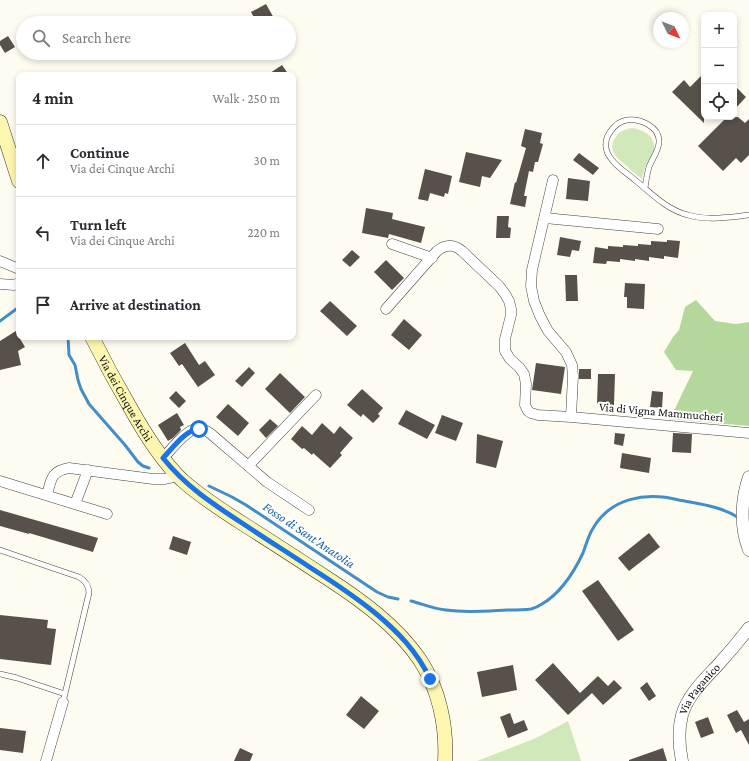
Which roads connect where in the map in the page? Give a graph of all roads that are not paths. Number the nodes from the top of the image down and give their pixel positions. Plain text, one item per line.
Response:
1 (0, 122) edge
2 (16, 172) edge
3 (553, 180) dead end
4 (646, 188) junction
5 (749, 215) edge
6 (545, 218) junction
7 (658, 229) dead end
8 (392, 244) dead end
9 (432, 258) junction
10 (0, 261) edge
11 (16, 268) edge
12 (0, 284) edge
13 (16, 284) edge
14 (386, 309) dead end
15 (94, 340) edge
16 (316, 396) dead end
17 (571, 417) junction
18 (749, 432) edge
19 (163, 458) junction
20 (248, 466) junction
21 (88, 470) junction
22 (178, 476) junction
23 (749, 477) edge
24 (0, 481) edge
25 (47, 495) junction
26 (75, 504) junction
27 (309, 510) dead end
28 (107, 514) dead end
29 (748, 546) edge
30 (0, 550) edge
31 (749, 628) edge
32 (0, 674) edge
33 (64, 698) junction
34 (46, 761) edge
35 (445, 761) edge
36 (682, 761) edge

1 - 2 main road
3 - 6 street
4 - 4 lane
4 - 5 lane
6 - 7 street
6 - 17 street
8 - 9 street
9 - 14 street, Via di Vigna Mammucheri
9 - 17 street, Via di Vigna Mammucheri
10 - 11 street
12 - 13 street
15 - 19 main road, Via dei Cinque Archi
16 - 20 street
17 - 18 street, Via di Vigna Mammucheri
19 - 20 street
19 - 22 main road, Via dei Cinque Archi
20 - 27 street
21 - 22 street
21 - 25 street
21 - 26 street
22 - 35 main road, Via dei Cinque Archi
23 - 29 street
24 - 25 street
25 - 26 street
26 - 28 street
30 - 33 lane
31 - 36 street, Via Paganico
32 - 33 lane
33 - 34 street

